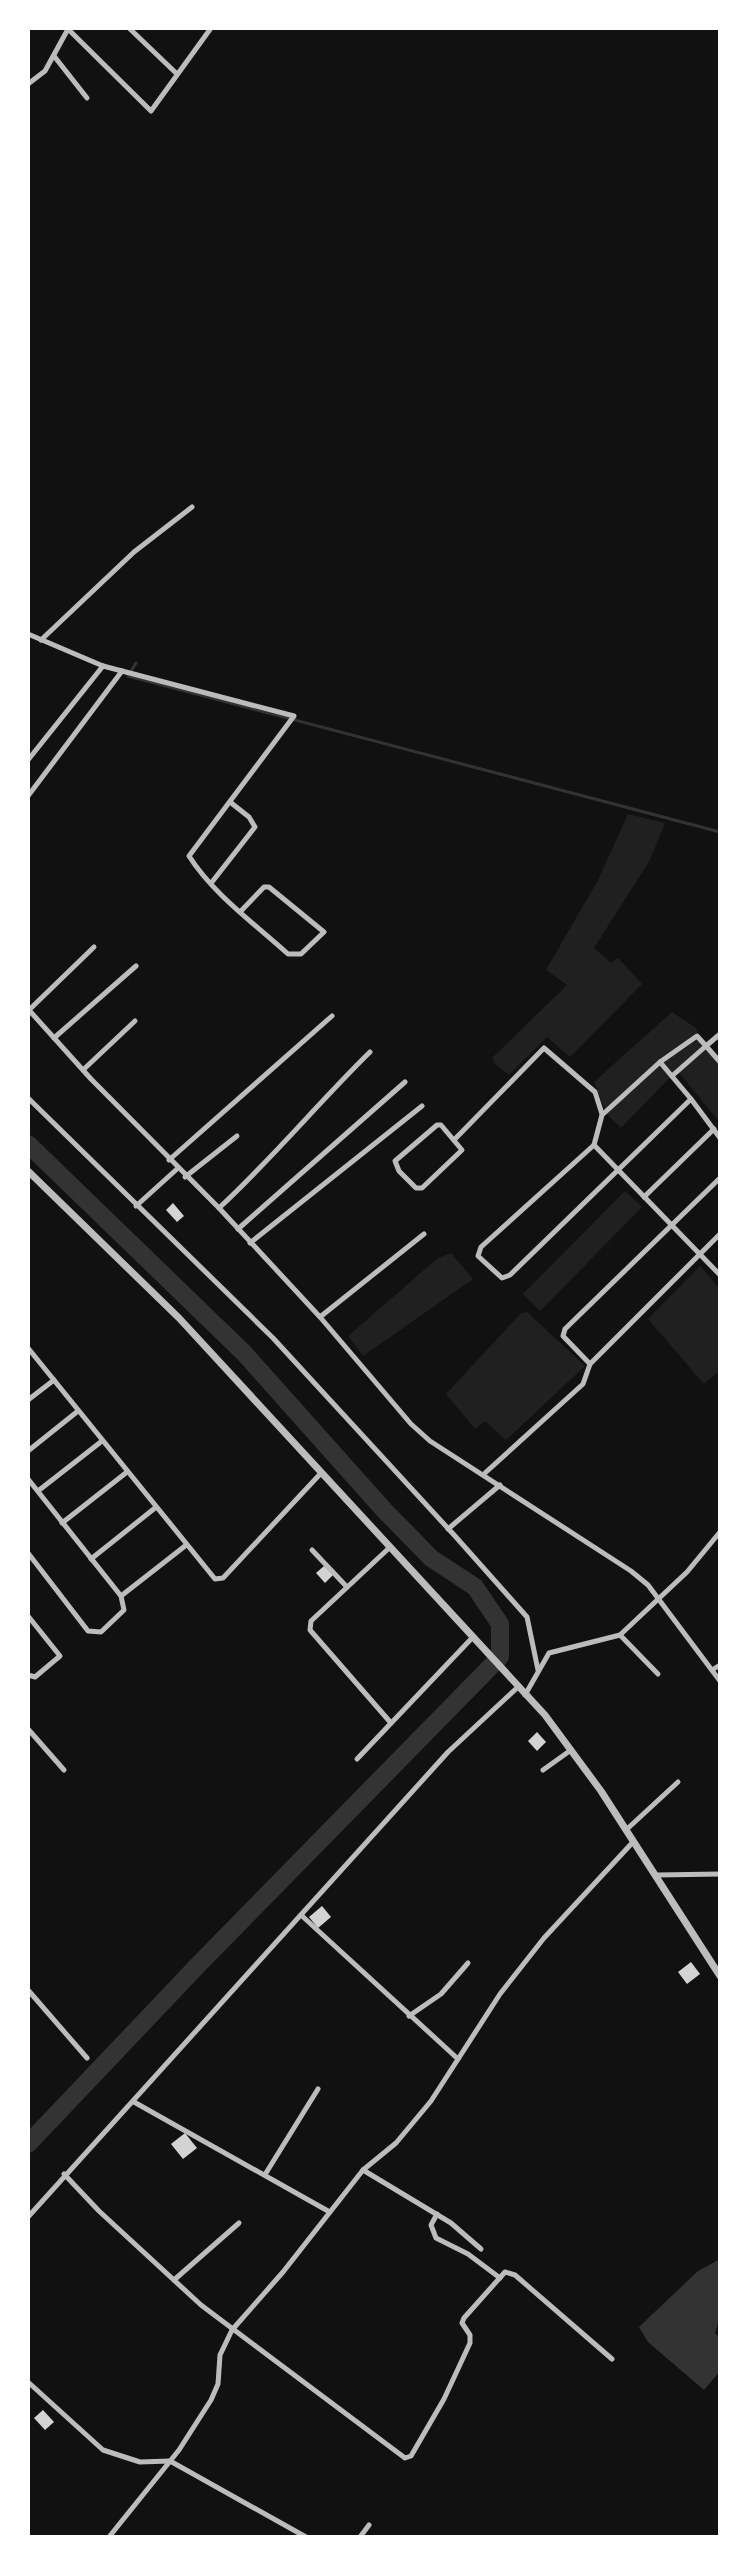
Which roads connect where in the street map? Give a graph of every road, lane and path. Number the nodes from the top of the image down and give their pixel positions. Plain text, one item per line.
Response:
1 (129, 28) edge
2 (197, 28) edge
3 (211, 28) edge
4 (68, 29) edge
5 (205, 35) junction
6 (54, 56) junction
7 (177, 75) junction
8 (28, 84) edge
9 (87, 98) dead end
10 (192, 507) dead end
11 (28, 634) edge
12 (43, 637) junction
13 (103, 666) junction
14 (128, 673) junction
15 (28, 760) edge
16 (28, 796) edge
17 (230, 802) junction
18 (212, 883) junction
19 (241, 911) junction
20 (94, 947) dead end
21 (136, 966) dead end
22 (28, 1010) edge
23 (332, 1016) dead end
24 (135, 1021) dead end
25 (720, 1034) edge
26 (54, 1038) junction
27 (706, 1046) junction
28 (370, 1052) dead end
29 (660, 1062) junction
30 (720, 1062) edge
31 (83, 1070) junction
32 (672, 1076) junction
33 (405, 1082) dead end
34 (28, 1098) edge
35 (691, 1099) junction
36 (422, 1106) dead end
37 (602, 1115) junction
38 (714, 1129) junction
39 (237, 1136) dead end
40 (720, 1138) edge
41 (454, 1140) junction
42 (594, 1145) junction
43 (169, 1160) junction
44 (177, 1168) junction
45 (618, 1170) junction
46 (28, 1171) edge
47 (185, 1177) junction
48 (720, 1178) edge
49 (644, 1197) junction
50 (136, 1206) junction
51 (219, 1208) junction
52 (672, 1225) junction
53 (238, 1229) junction
54 (424, 1234) dead end
55 (720, 1234) edge
56 (250, 1243) junction
57 (700, 1253) junction
58 (720, 1275) edge
59 (320, 1317) junction
60 (28, 1348) edge
61 (590, 1364) junction
62 (54, 1380) junction
63 (28, 1400) edge
64 (78, 1411) junction
65 (102, 1441) junction
66 (28, 1451) edge
67 (127, 1472) junction
68 (322, 1472) junction
69 (485, 1473) junction
70 (28, 1479) edge
71 (500, 1485) junction
72 (38, 1491) junction
73 (155, 1508) junction
74 (62, 1523) junction
75 (448, 1529) junction
76 (720, 1532) edge
77 (185, 1546) junction
78 (388, 1549) junction
79 (312, 1550) dead end
80 (28, 1553) edge
81 (91, 1559) junction
82 (347, 1587) junction
83 (121, 1596) junction
84 (658, 1599) junction
85 (28, 1616) edge
86 (620, 1635) junction
87 (472, 1638) junction
88 (720, 1665) edge
89 (538, 1670) junction
90 (712, 1670) junction
91 (658, 1674) dead end
92 (30, 1676) edge
93 (720, 1681) edge
94 (516, 1685) junction
95 (525, 1695) junction
96 (391, 1723) junction
97 (28, 1729) edge
98 (571, 1750) junction
99 (357, 1759) dead end
100 (64, 1770) dead end
101 (543, 1770) dead end
102 (678, 1782) dead end
103 (626, 1830) junction
104 (633, 1842) junction
105 (720, 1874) edge
106 (657, 1875) junction
107 (301, 1915) junction
108 (468, 1963) dead end
109 (720, 1976) edge
110 (28, 1990) edge
111 (409, 2016) junction
112 (87, 2058) dead end
113 (458, 2059) junction
114 (318, 2089) dead end
115 (134, 2102) junction
116 (363, 2170) junction
117 (266, 2173) junction
118 (64, 2174) junction
119 (328, 2211) junction
120 (437, 2214) junction
121 (28, 2217) edge
122 (239, 2223) dead end
123 (481, 2249) dead end
124 (500, 2278) junction
125 (174, 2280) junction
126 (232, 2330) junction
127 (612, 2359) dead end
128 (28, 2382) edge
129 (170, 2461) junction
130 (369, 2525) dead end
131 (109, 2537) edge
132 (306, 2537) edge
133 (360, 2537) edge

1 - 7 street
2 - 5 street
3 - 5 street
4 - 6 street
4 - 7 street
5 - 7 street
6 - 8 street
6 - 9 street
10 - 12 street
11 - 12 street
12 - 13 street
13 - 14 street
13 - 15 street
14 - 16 street
14 - 17 street
17 - 18 street
17 - 18 street
18 - 19 street
19 - 19 street
20 - 22 street
21 - 26 street
22 - 26 street
23 - 43 street
24 - 31 street
25 - 27 street
26 - 31 street
27 - 29 street
27 - 30 street
27 - 32 street
28 - 51 street
29 - 32 street
29 - 37 street
31 - 43 street
32 - 35 street
33 - 53 street
34 - 50 street
35 - 38 street
35 - 45 street
36 - 56 street
37 - 41 street
37 - 42 street
38 - 40 street
38 - 49 street
39 - 47 street
41 - 41 street
42 - 45 street
42 - 45 street
43 - 44 street
44 - 47 street
44 - 50 street
45 - 49 street
46 - 68 street
47 - 51 street
48 - 52 street
49 - 52 street
50 - 75 street
51 - 53 street
52 - 57 street
52 - 61 street
53 - 56 street
54 - 59 street
55 - 57 street
56 - 59 street
57 - 58 street
57 - 61 street
59 - 69 street
60 - 62 street
61 - 69 street
62 - 63 street
62 - 64 street
64 - 65 street
64 - 66 street
65 - 67 street
65 - 72 street
67 - 73 street
67 - 74 street
68 - 77 street
68 - 78 street
69 - 71 street
70 - 72 street
71 - 75 street
71 - 84 street
72 - 74 street
73 - 77 street
73 - 81 street
74 - 81 street
75 - 89 street
76 - 84 street
77 - 83 street
78 - 82 street
78 - 87 street
79 - 82 street
80 - 83 street
81 - 83 street
82 - 96 street
84 - 86 street
84 - 90 street
85 - 92 street
86 - 89 street
86 - 91 street
87 - 94 street
87 - 96 street
88 - 90 street
89 - 95 street
90 - 93 street
94 - 95 street
94 - 107 street
95 - 98 street
96 - 99 street
97 - 100 street
98 - 101 street
98 - 103 street
102 - 103 street
103 - 104 street
104 - 106 street
104 - 113 street
105 - 106 street
106 - 109 street
107 - 111 street
107 - 115 street
108 - 111 street
110 - 112 street
111 - 113 street
113 - 116 street
114 - 117 street
115 - 117 street
115 - 118 street
116 - 119 street
116 - 120 street
117 - 119 street
118 - 121 street
118 - 125 street
119 - 126 street
120 - 123 street
120 - 124 street
122 - 125 street
124 - 126 street
124 - 127 street
125 - 126 street
126 - 129 street
128 - 129 street
129 - 131 street
129 - 132 street
130 - 133 street

